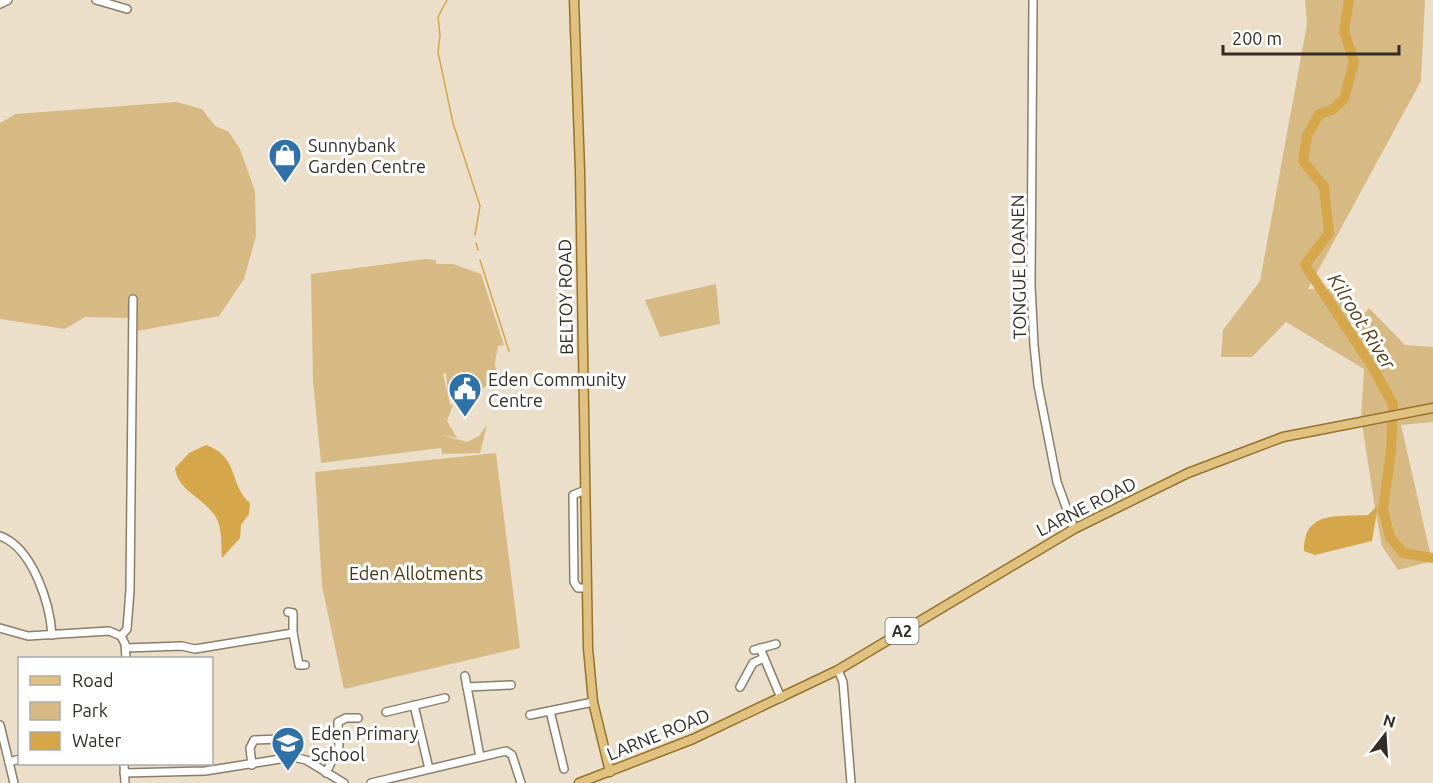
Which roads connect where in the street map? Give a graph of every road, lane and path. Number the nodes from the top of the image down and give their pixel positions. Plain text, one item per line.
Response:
1 (8, 0) edge
2 (96, 0) edge
3 (574, 0) edge
4 (1033, 0) edge
5 (0, 4) edge
6 (127, 9) dead end
7 (133, 299) dead end
8 (1433, 408) edge
9 (1074, 529) junction
10 (0, 536) edge
11 (293, 613) dead end
12 (0, 628) edge
13 (293, 633) junction
14 (52, 635) junction
15 (121, 636) junction
16 (776, 644) dead end
17 (126, 648) junction
18 (126, 657) edge
19 (764, 658) junction
20 (299, 666) dead end
21 (838, 670) junction
22 (465, 675) dead end
23 (511, 685) dead end
24 (467, 687) junction
25 (740, 687) dead end
26 (445, 698) dead end
27 (781, 698) junction
28 (593, 702) junction
29 (414, 705) junction
30 (386, 711) dead end
31 (550, 711) junction
32 (530, 715) dead end
33 (358, 718) dead end
34 (0, 725) edge
35 (281, 739) dead end
36 (516, 748) dead end
37 (509, 752) junction
38 (480, 757) junction
39 (18, 760) edge
40 (9, 762) junction
41 (124, 765) edge
42 (171, 765) edge
43 (252, 765) junction
44 (429, 769) junction
45 (564, 769) dead end
46 (172, 772) junction
47 (610, 772) junction
48 (124, 773) junction
49 (326, 773) junction
50 (14, 783) edge
51 (125, 783) edge
52 (344, 783) edge
53 (371, 783) edge
54 (521, 783) edge
55 (579, 783) edge
56 (851, 783) edge

1 - 5 street
2 - 6 street
3 - 28 main road, BELTOY ROAD
4 - 9 street, TONGUE LOANEN
7 - 15 street
8 - 9 main road, LARNE ROAD / A2
9 - 21 main road, LARNE ROAD / A2
10 - 14 street
11 - 13 street
12 - 14 street
13 - 17 street
13 - 20 street
14 - 15 street
15 - 17 street
16 - 19 street
17 - 18 street
19 - 25 street
19 - 27 street
21 - 27 main road, LARNE ROAD / A2
21 - 56 street
22 - 24 street
23 - 24 street
24 - 38 street
26 - 29 street
27 - 47 main road, LARNE ROAD / A2
28 - 31 street
28 - 47 main road, BELTOY ROAD
29 - 30 street
29 - 44 street
31 - 32 street
31 - 45 street
33 - 49 street
34 - 40 street
35 - 43 street
36 - 37 street
37 - 38 street
37 - 54 street
38 - 44 street
39 - 40 street
40 - 50 street
41 - 48 street
42 - 46 street
43 - 46 street
43 - 49 street
44 - 53 street
46 - 48 street
47 - 55 main road, LARNE ROAD / A2
48 - 51 street
49 - 52 street

